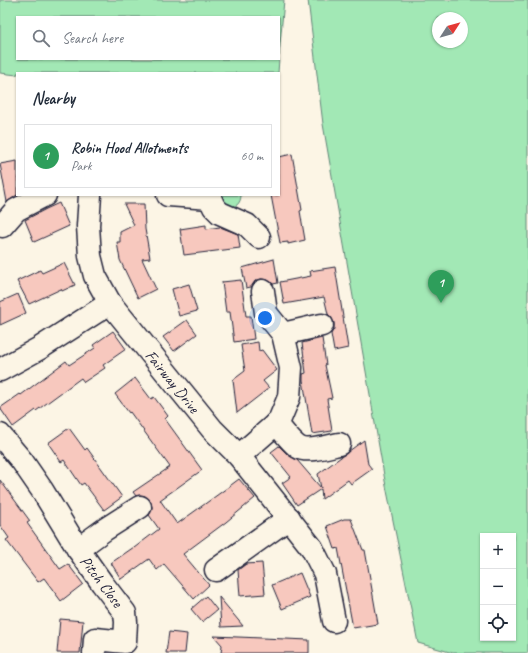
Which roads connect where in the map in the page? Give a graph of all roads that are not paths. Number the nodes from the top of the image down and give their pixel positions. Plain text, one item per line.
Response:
1 (43, 196) edge
2 (90, 196) edge
3 (187, 196) edge
4 (206, 197) edge
5 (2, 226) dead end
6 (259, 237) dead end
7 (263, 291) dead end
8 (110, 303) junction
9 (322, 325) dead end
10 (283, 334) junction
11 (0, 370) edge
12 (278, 422) junction
13 (0, 435) edge
14 (339, 444) dead end
15 (239, 456) junction
16 (140, 507) dead end
17 (288, 518) junction
18 (78, 549) junction
19 (216, 570) dead end
20 (334, 621) dead end
21 (94, 653) edge

1 - 5 street
2 - 8 street, Fairway Drive
3 - 4 street
4 - 6 street
7 - 10 street
8 - 11 street
8 - 15 street, Fairway Drive
9 - 10 street
10 - 12 street
12 - 14 street
12 - 15 street
13 - 18 street, Pitch Close
15 - 17 street, Fairway Drive
16 - 18 street, Pitch Close
17 - 19 street
17 - 20 street, Fairway Drive
18 - 21 street, Pitch Close

